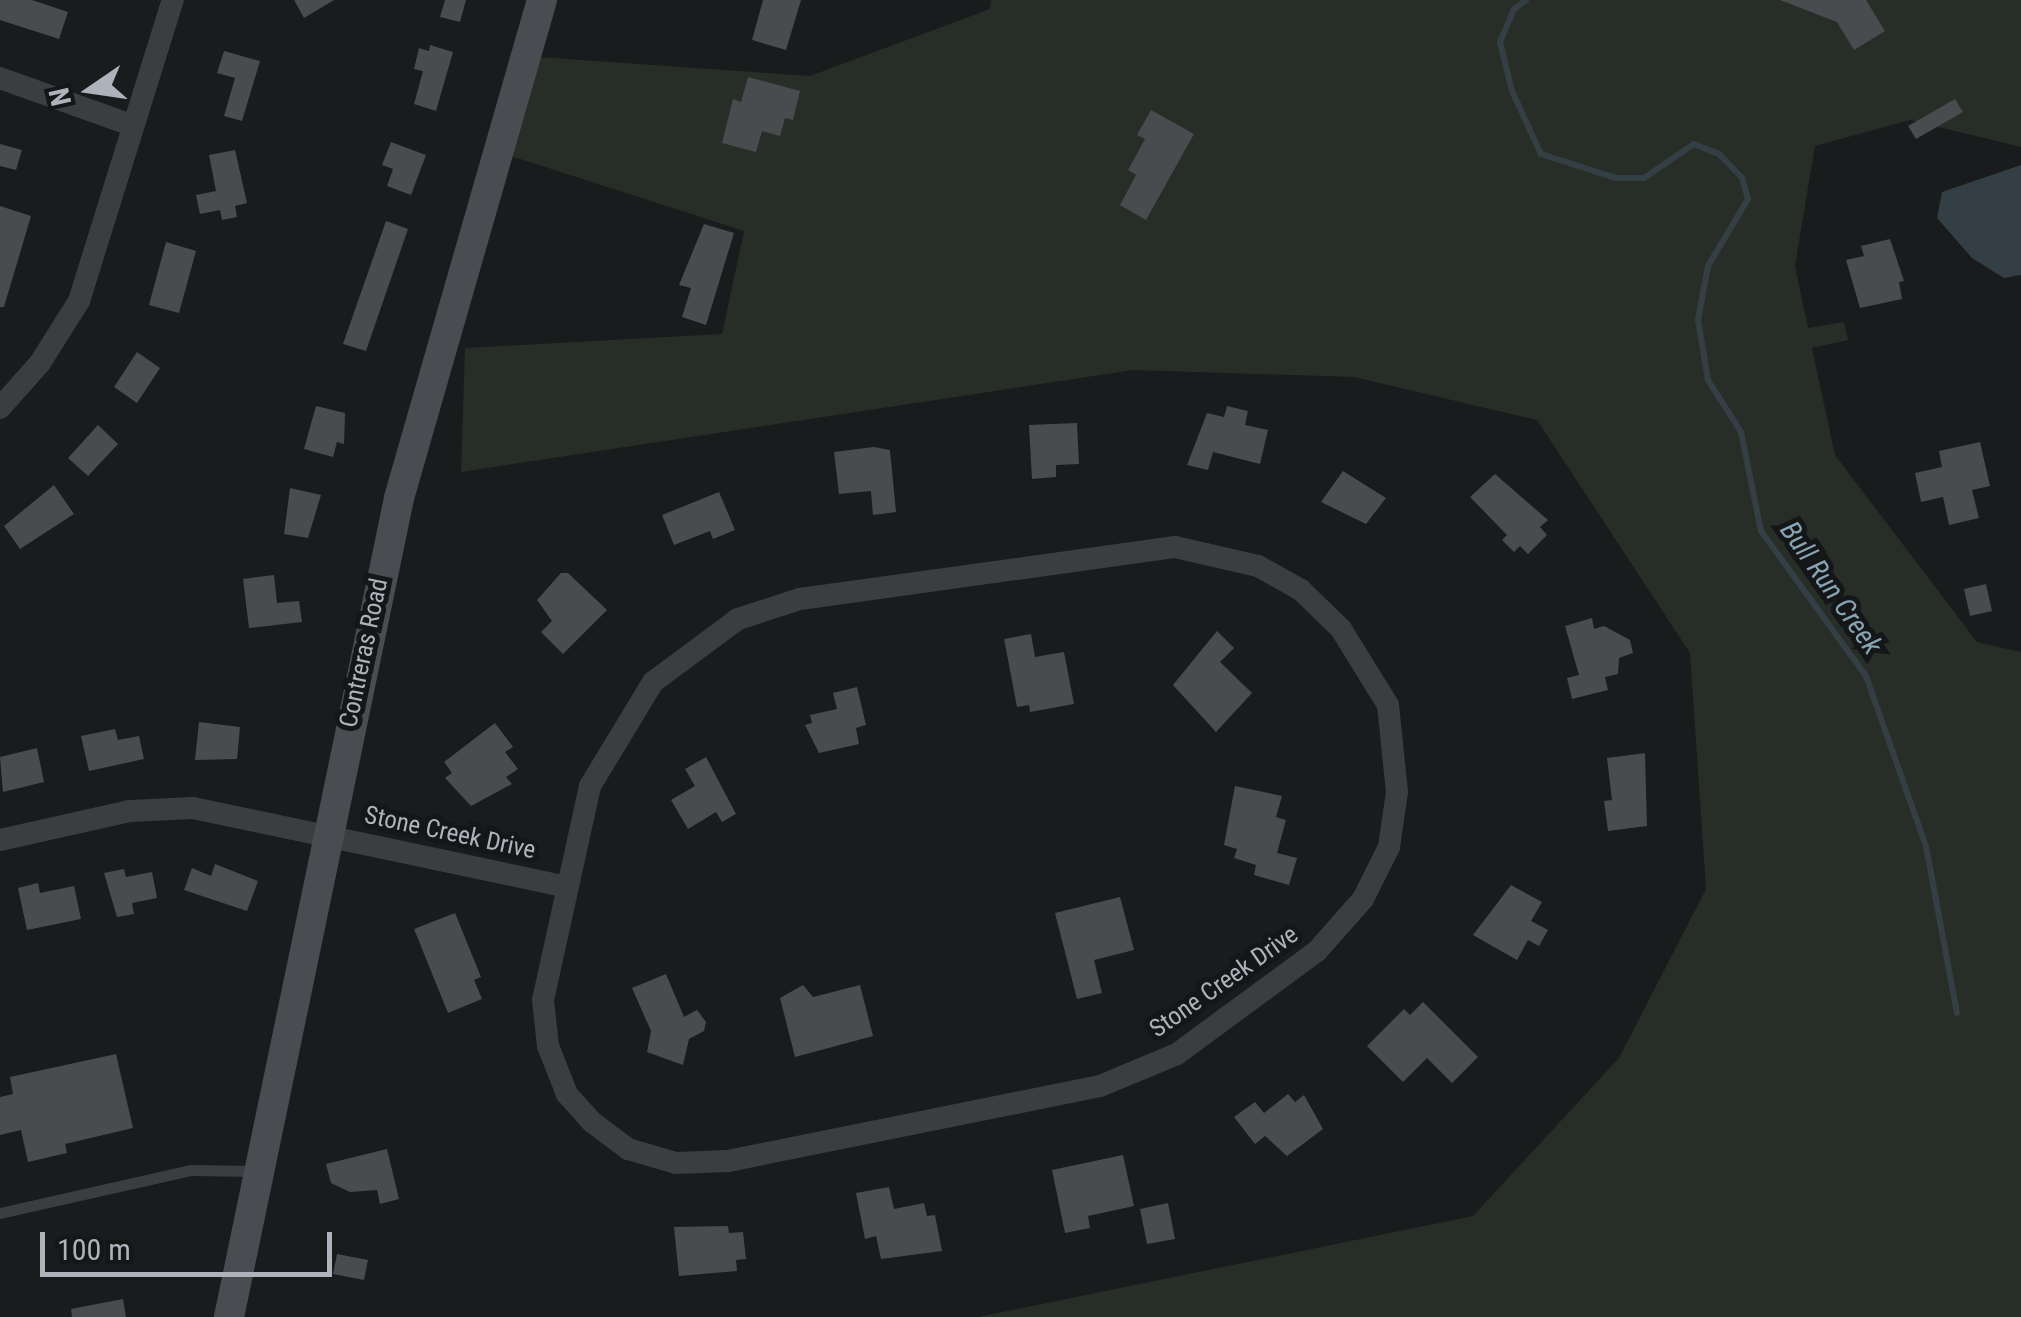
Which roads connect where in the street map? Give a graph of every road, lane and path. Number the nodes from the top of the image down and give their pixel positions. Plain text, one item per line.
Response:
1 (173, 0) edge
2 (542, 0) edge
3 (0, 78) edge
4 (131, 125) junction
5 (0, 408) edge
6 (325, 834) junction
7 (0, 840) edge
8 (564, 886) junction
9 (258, 1171) junction
10 (0, 1213) edge
11 (229, 1317) edge

1 - 4 street
2 - 6 street, Contreras Road
3 - 4 street
4 - 5 street
6 - 7 street, Stone Creek Drive
6 - 8 street, Stone Creek Drive
6 - 9 street, Contreras Road
8 - 8 street, Stone Creek Drive
9 - 10 lane
9 - 11 street, Contreras Road

